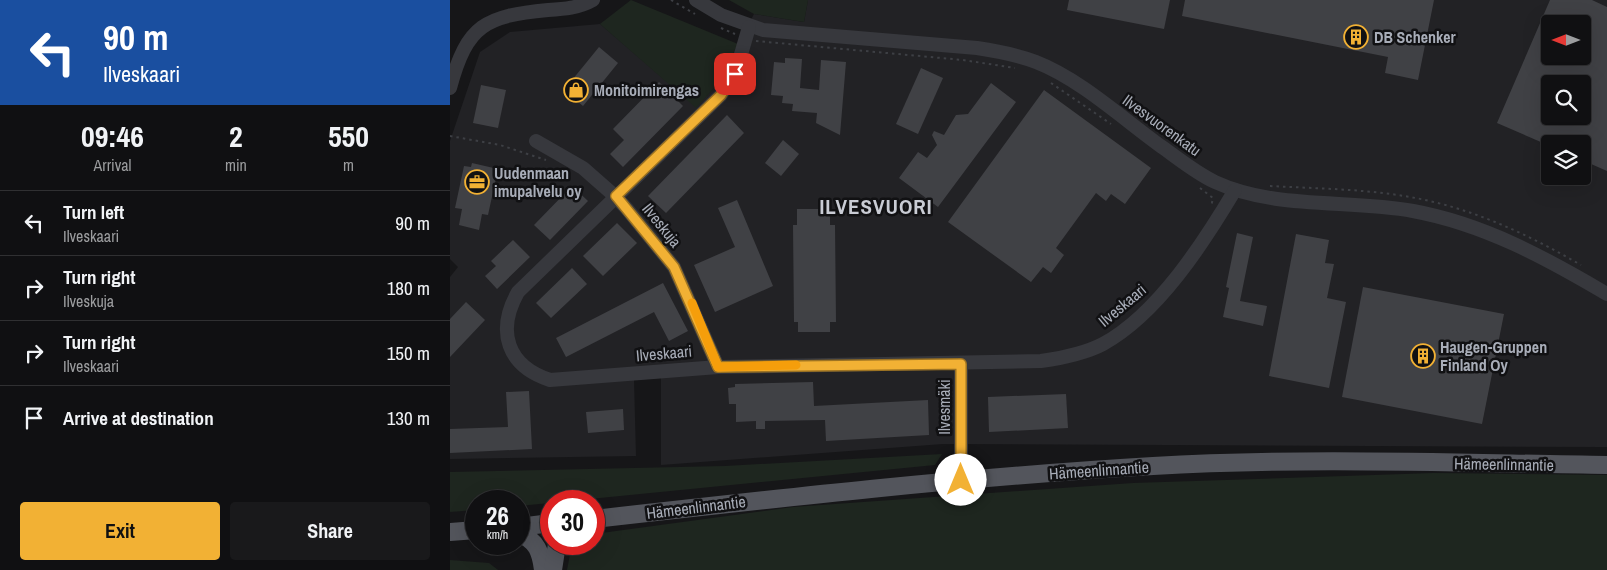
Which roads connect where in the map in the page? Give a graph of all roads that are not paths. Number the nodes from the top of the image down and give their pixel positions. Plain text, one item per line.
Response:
1 (593, 0) edge
2 (696, 0) edge
3 (752, 39) junction
4 (450, 88) edge
5 (536, 141) dead end
6 (1235, 190) junction
7 (616, 196) junction
8 (1607, 294) edge
9 (961, 364) junction
10 (718, 367) junction
11 (1607, 465) edge
12 (961, 480) junction
13 (605, 518) edge
14 (465, 531) edge
15 (450, 532) edge
16 (530, 541) edge
17 (555, 555) edge
18 (543, 570) edge
19 (553, 570) edge

1 - 4 street
2 - 3 street, Ilvesvuorenkatu
3 - 6 street, Ilvesvuorenkatu
3 - 7 street, Ilveskaari
5 - 7 street, Ilveskuja
6 - 8 street, Ilvesvuorenkatu
6 - 9 street, Ilveskaari
7 - 10 street, Ilveskuja
7 - 10 street, Ilveskaari
9 - 10 street, Ilveskaari
9 - 12 street, Ilvesmäki
11 - 12 main road, Hämeenlinnantie
12 - 13 main road, Hämeenlinnantie
14 - 15 main road
16 - 18 main road
17 - 19 main road

